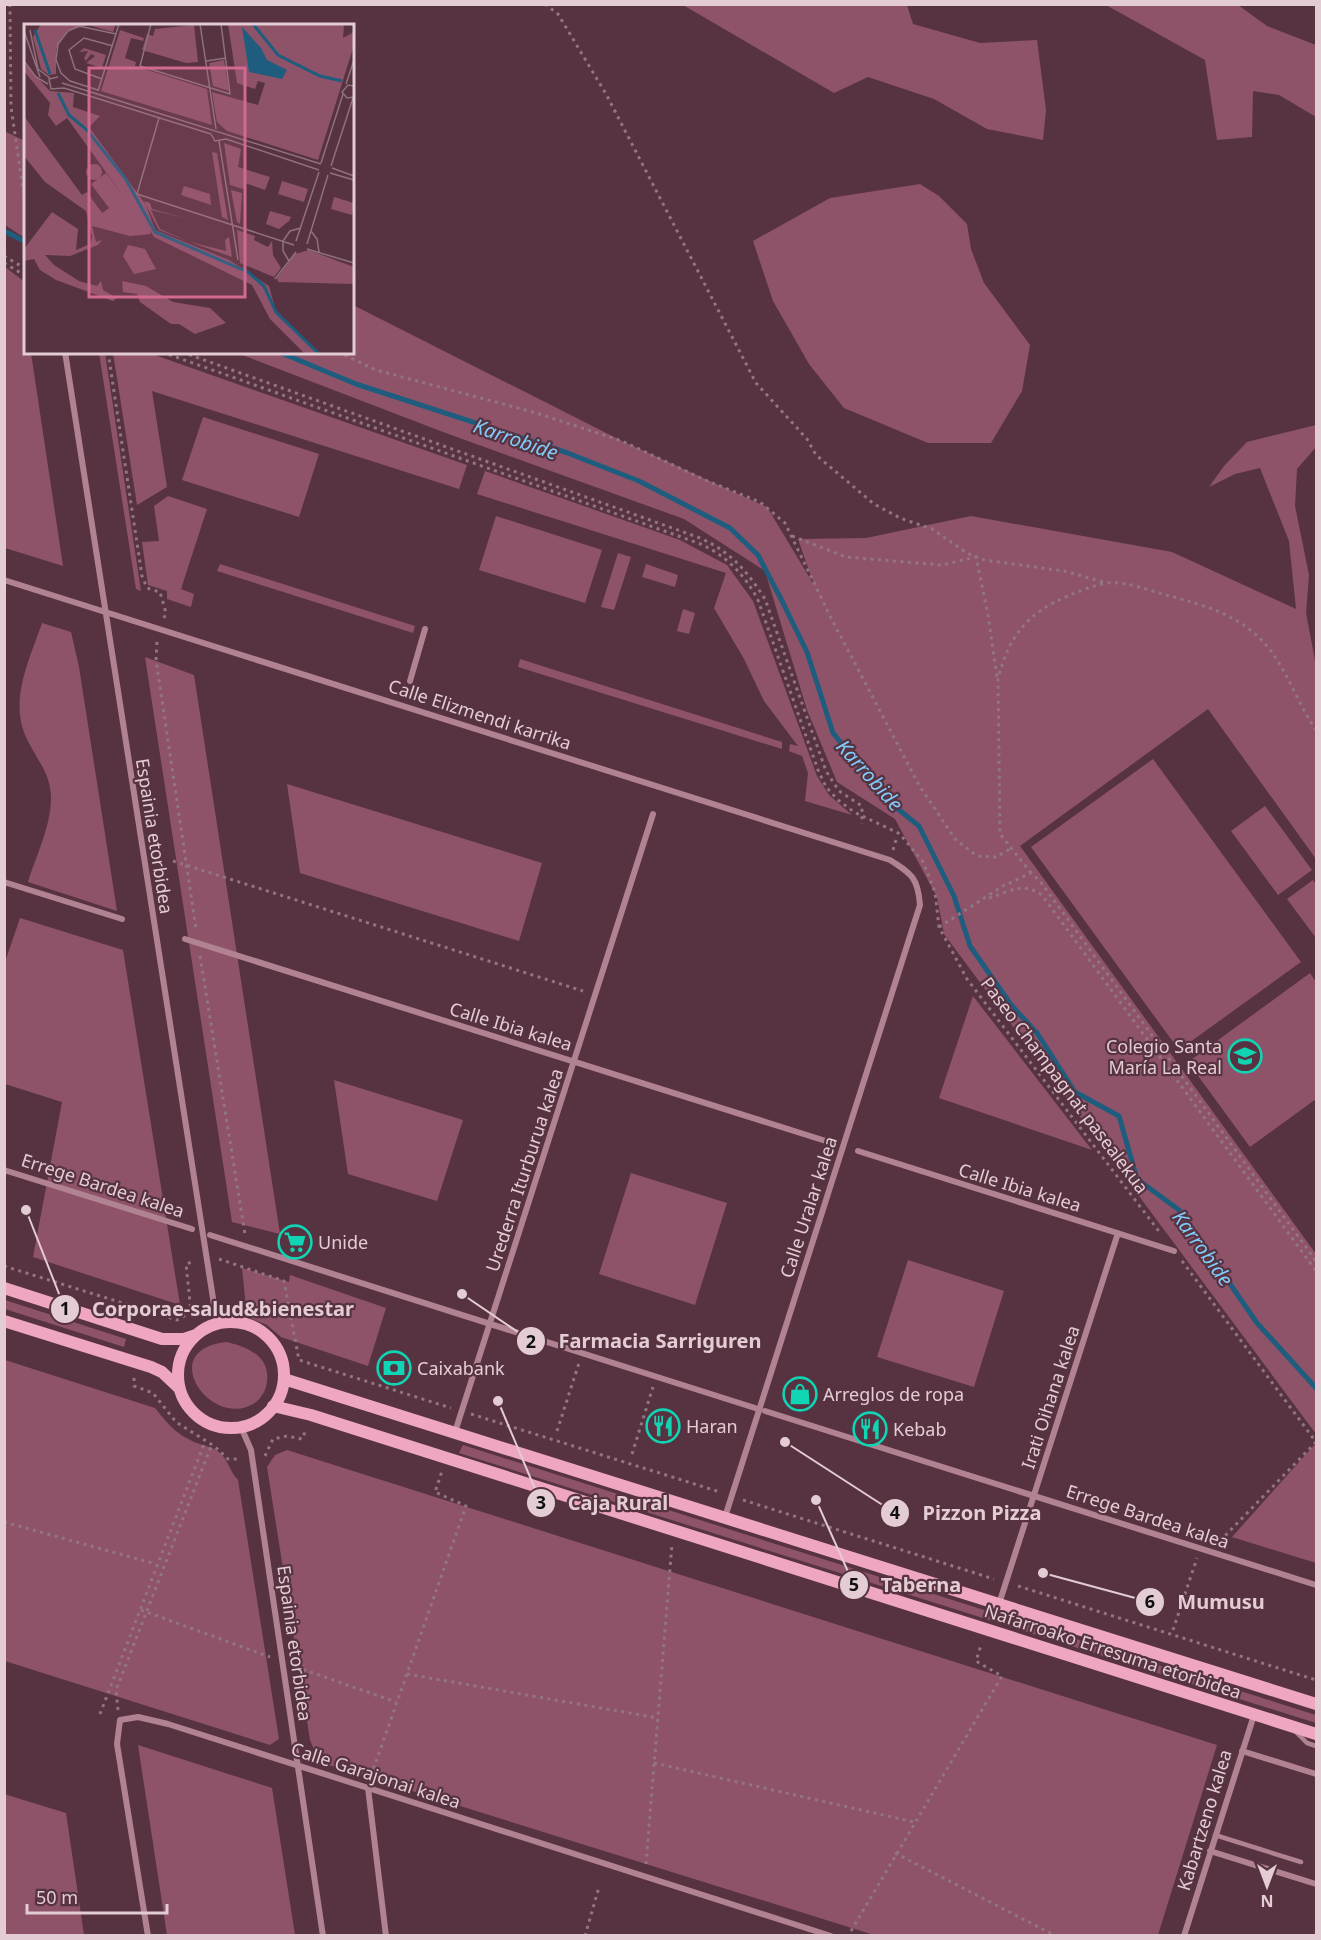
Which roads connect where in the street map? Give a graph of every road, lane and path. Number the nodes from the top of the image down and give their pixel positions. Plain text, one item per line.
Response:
1 (10, 4) edge
2 (545, 4) edge
3 (24, 192) edge
4 (4, 255) edge
5 (4, 263) edge
6 (24, 268) edge
7 (24, 275) edge
8 (65, 354) edge
9 (108, 354) edge
10 (168, 354) edge
11 (188, 354) edge
12 (342, 354) edge
13 (791, 536) junction
14 (976, 556) junction
15 (4, 580) edge
16 (1107, 583) junction
17 (105, 612) junction
18 (160, 629) junction
19 (425, 629) dead end
20 (410, 681) dead end
21 (998, 685) junction
22 (1317, 730) edge
23 (653, 814) dead end
24 (862, 815) junction
25 (862, 824) dead end
26 (1010, 849) junction
27 (173, 861) dead end
28 (185, 865) junction
29 (1031, 873) junction
30 (4, 882) edge
31 (984, 899) junction
32 (920, 905) joint
33 (122, 919) dead end
34 (939, 927) junction
35 (184, 939) dead end
36 (198, 943) junction
37 (595, 995) junction
38 (574, 1062) junction
39 (829, 1142) dead end
40 (858, 1151) dead end
41 (4, 1170) edge
42 (192, 1229) dead end
43 (1118, 1233) junction
44 (210, 1235) dead end
45 (247, 1246) junction
46 (1174, 1251) junction
47 (213, 1257) dead end
48 (198, 1260) dead end
49 (1317, 1261) edge
50 (4, 1266) edge
51 (1317, 1271) edge
52 (4, 1288) edge
53 (4, 1321) edge
54 (217, 1324) junction
55 (490, 1324) junction
56 (197, 1334) junction
57 (582, 1353) junction
58 (135, 1375) dead end
59 (657, 1377) junction
60 (284, 1378) junction
61 (180, 1390) junction
62 (273, 1406) junction
63 (755, 1408) dead end
64 (462, 1411) junction
65 (765, 1411) dead end
66 (241, 1427) junction
67 (557, 1431) dead end
68 (455, 1432) junction
69 (304, 1435) dead end
70 (1317, 1442) edge
71 (204, 1444) dead end
72 (212, 1444) junction
73 (632, 1454) dead end
74 (260, 1458) dead end
75 (446, 1458) junction
76 (242, 1459) dead end
77 (723, 1493) dead end
78 (1034, 1496) junction
79 (741, 1499) dead end
80 (725, 1517) junction
81 (4, 1522) edge
82 (674, 1530) junction
83 (1200, 1548) junction
84 (1209, 1552) junction
85 (157, 1564) junction
86 (1006, 1583) junction
87 (1317, 1586) edge
88 (999, 1604) junction
89 (141, 1610) junction
90 (147, 1612) junction
91 (986, 1629) junction
92 (1173, 1630) dead end
93 (283, 1662) junction
94 (407, 1674) junction
95 (1317, 1680) edge
96 (396, 1702) junction
97 (1317, 1704) edge
98 (118, 1705) dead end
99 (100, 1714) dead end
100 (1254, 1715) junction
101 (658, 1718) junction
102 (1289, 1725) junction
103 (1317, 1734) edge
104 (1317, 1746) edge
105 (1242, 1751) junction
106 (654, 1763) junction
107 (297, 1766) junction
108 (1317, 1774) edge
109 (361, 1777) dead end
110 (368, 1788) junction
111 (914, 1821) junction
112 (1215, 1834) junction
113 (1210, 1851) junction
114 (895, 1854) junction
115 (1301, 1862) dead end
116 (636, 1863) dead end
117 (1317, 1884) edge
118 (599, 1887) dead end
119 (851, 1931) dead end
120 (148, 1935) edge
121 (323, 1935) edge
122 (386, 1935) edge
123 (585, 1935) edge
124 (831, 1935) edge
125 (1056, 1935) edge
126 (1184, 1935) edge

1 - 3 path
2 - 14 path
4 - 6 path
5 - 7 path
8 - 17 street, Espainia etorbidea
9 - 18 path, Espainia etorbidea
10 - 24 path
11 - 24 path
12 - 13 path
13 - 14 path
13 - 26 path
14 - 16 path
14 - 21 path
15 - 17 street, Calle Elizmendi karrika
16 - 21 path
16 - 22 path
17 - 18 street, Calle Elizmendi karrika
17 - 54 street, Espainia etorbidea
18 - 28 path, Espainia etorbidea
18 - 32 street, Calle Elizmendi karrika
19 - 20 street, Calle Elizmendi karrika
21 - 26 path
23 - 37 street, Urederra Iturburua kalea
24 - 25 path
24 - 34 path
26 - 29 path
27 - 28 path
28 - 36 path, Espainia etorbidea
28 - 37 path
29 - 31 path
29 - 49 path
30 - 33 street
31 - 34 path
31 - 51 path
32 - 80 street, Calle Uralar kalea
34 - 46 path, Paseo Champagnat pasealekua
35 - 36 street, Calle Ibia kalea
36 - 38 street, Calle Ibia kalea
36 - 45 path, Espainia etorbidea
37 - 38 street, Urederra Iturburua kalea
38 - 39 street, Calle Ibia kalea
38 - 55 street, Urederra Iturburua kalea
40 - 43 street, Calle Ibia kalea
41 - 42 street, Errege Bardea kalea
43 - 46 street, Calle Ibia kalea
43 - 78 street, Irati Oihana kalea
44 - 45 street
45 - 55 street
46 - 70 path, Paseo Champagnat pasealekua
47 - 64 path
48 - 50 path
52 - 56 street
53 - 61 street
54 - 56 street
54 - 60 street
55 - 57 street
55 - 64 street, Urederra Iturburua kalea
56 - 61 street
57 - 59 street
57 - 67 path
58 - 72 path
59 - 63 street
59 - 73 path
60 - 62 street
60 - 68 street, Nafarroako Erresuma etorbidea
61 - 66 street
62 - 66 street
62 - 75 street, Nafarroako Erresuma etorbidea
64 - 68 street, Urederra Iturburua kalea
64 - 77 path
65 - 78 street, Errege Bardea kalea
66 - 93 street, Espainia etorbidea
68 - 80 street, Nafarroako Erresuma etorbidea
69 - 74 path
70 - 84 path
71 - 85 path
72 - 76 path
72 - 90 path
75 - 82 street, Nafarroako Erresuma etorbidea
75 - 94 path
78 - 83 street, Errege Bardea kalea
78 - 86 street, Irati Oihana kalea
79 - 86 path, Nafarroako Erresuma etorbidea
80 - 88 street, Nafarroako Erresuma etorbidea
81 - 85 path
82 - 91 street, Nafarroako Erresuma etorbidea
82 - 101 path
83 - 84 street, Errege Bardea kalea
83 - 92 path
84 - 87 street, Errege Bardea kalea
85 - 89 path
86 - 88 street, Irati Oihana kalea
86 - 95 path, Nafarroako Erresuma etorbidea
88 - 97 street, Nafarroako Erresuma etorbidea
89 - 90 path
89 - 99 path
90 - 93 path
90 - 98 path
91 - 100 street, Nafarroako Erresuma etorbidea
91 - 111 path
93 - 96 path
93 - 107 street, Espainia etorbidea
94 - 96 path
94 - 101 path
96 - 109 path
100 - 102 street, Nafarroako Erresuma etorbidea
100 - 105 street, Kabartzeno kalea
101 - 106 path
102 - 103 street, Nafarroako Erresuma etorbidea
102 - 104 lane, Nafarroako Erresuma etorbidea
105 - 108 street
105 - 112 street, Kabartzeno kalea
106 - 111 path
106 - 116 path
107 - 110 street, Calle Garajonai kalea
107 - 120 street, Calle Garajonai kalea
107 - 121 street, Espainia etorbidea
110 - 122 street
110 - 124 street, Calle Garajonai kalea
111 - 114 path
112 - 113 street, Kabartzeno kalea
112 - 115 lane
113 - 117 street
113 - 126 street, Kabartzeno kalea
114 - 119 path
114 - 125 path
118 - 123 path

